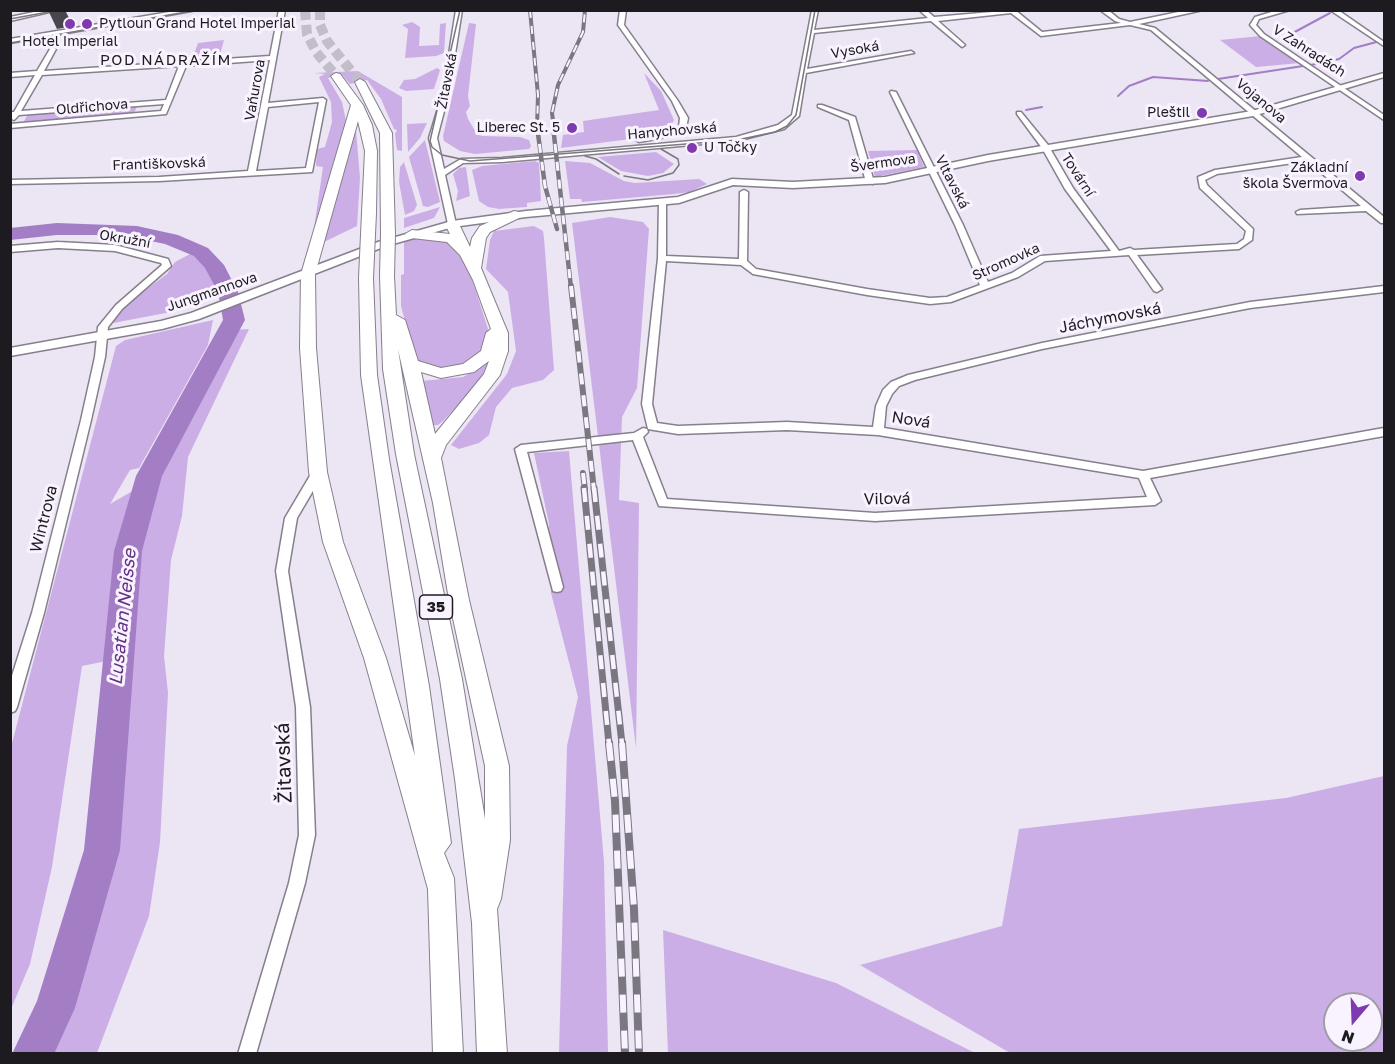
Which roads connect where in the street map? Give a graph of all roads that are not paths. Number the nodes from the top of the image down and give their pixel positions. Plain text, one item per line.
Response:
1 (55, 10) edge
2 (194, 10) edge
3 (282, 10) edge
4 (459, 10) edge
5 (623, 10) edge
6 (815, 10) edge
7 (922, 10) edge
8 (1102, 10) edge
9 (1200, 10) edge
10 (1287, 10) edge
11 (1333, 10) edge
12 (1011, 11) edge
13 (10, 19) edge
14 (933, 20) junction
15 (1133, 23) junction
16 (810, 32) junction
17 (10, 42) edge
18 (1384, 44) edge
19 (962, 45) dead end
20 (53, 49) dead end
21 (911, 52) dead end
22 (272, 58) junction
23 (183, 64) junction
24 (803, 72) junction
25 (39, 73) junction
26 (10, 75) edge
27 (1384, 75) edge
28 (336, 76) tunnel mouth
29 (360, 82) tunnel mouth
30 (1342, 87) junction
31 (892, 92) dead end
32 (168, 102) junction
33 (264, 105) junction
34 (357, 105) junction
35 (820, 106) dead end
36 (1019, 113) dead end
37 (1253, 113) junction
38 (14, 114) edge
39 (1384, 118) edge
40 (10, 126) edge
41 (1045, 147) junction
42 (435, 151) junction
43 (588, 152) junction
44 (1309, 158) junction
45 (461, 161) junction
46 (931, 170) junction
47 (252, 173) junction
48 (442, 173) junction
49 (10, 182) edge
50 (870, 182) junction
51 (744, 192) dead end
52 (662, 202) junction
53 (1368, 208) junction
54 (1300, 212) dead end
55 (514, 215) junction
56 (1384, 221) edge
57 (452, 224) junction
58 (412, 234) junction
59 (382, 244) joint
60 (10, 249) edge
61 (1130, 251) junction
62 (1116, 252) junction
63 (662, 258) junction
64 (743, 262) junction
65 (474, 268) junction
66 (308, 274) junction
67 (388, 284) junction
68 (985, 285) junction
69 (1157, 289) dead end
70 (1384, 289) edge
71 (496, 324) junction
72 (101, 337) junction
73 (10, 352) edge
74 (411, 364) junction
75 (652, 426) junction
76 (878, 431) junction
77 (1384, 432) edge
78 (637, 435) junction
79 (431, 460) junction
80 (318, 472) junction
81 (1143, 475) junction
82 (557, 587) dead end
83 (10, 707) edge
84 (442, 891) junction
85 (485, 923) junction
86 (247, 1053) edge
87 (448, 1053) edge
88 (492, 1053) edge

1 - 13 street
2 - 17 street
3 - 22 street, Vaňurova
4 - 42 street, Žitavská
5 - 43 street
6 - 16 street, Hanychovská
7 - 14 street
8 - 15 street, Vojanova
9 - 15 street
10 - 30 street, V Zahradách
11 - 18 street
12 - 14 street
12 - 15 street
14 - 16 street
14 - 19 street
15 - 37 street, Vojanova
16 - 24 street, Hanychovská
20 - 25 street
21 - 24 street, Vysoká
22 - 23 street
22 - 33 street, Vaňurova
23 - 25 street
23 - 32 street
24 - 43 street, Hanychovská
25 - 26 street
25 - 38 street
27 - 30 street, Švermova
28 - 34 highway, 35
29 - 67 highway, 35, bridge
30 - 37 street, Švermova
30 - 39 street, V Zahradách
31 - 46 street, Vltavská
32 - 38 street, Oldřichova
32 - 40 street, Oldřichova
33 - 47 street, Vaňurova
33 - 47 street, Františkovská
34 - 66 highway
34 - 84 highway, 35, bridge
35 - 50 street
36 - 41 street, Tovární
37 - 41 street, Švermova
37 - 44 street, Vojanova
38 - 40 street
41 - 46 street, Švermova
41 - 62 street, Tovární
42 - 45 street
42 - 48 street, Žitavská
43 - 45 street, Hanychovská
44 - 53 street, Vojanova
44 - 61 street, Stromovka
45 - 48 street
46 - 50 street, Švermova
46 - 68 street, Vltavská
47 - 49 street, Františkovská
48 - 57 street, Žitavská
50 - 52 street, Švermova
51 - 64 street
52 - 55 street, Švermova
52 - 63 street
53 - 54 street
53 - 56 street, Vojanova
55 - 57 street, Švermova
55 - 65 highway
57 - 58 street, Švermova
57 - 65 highway
58 - 59 street, Švermova
58 - 65 highway
59 - 66 street, Jungmannova
60 - 72 street, Okružní
61 - 62 street, Stromovka
61 - 69 street
62 - 68 street, Stromovka
63 - 64 street, Stromovka
63 - 75 street
64 - 68 street, Stromovka
65 - 71 highway
66 - 72 street, Jungmannova
66 - 80 highway
67 - 74 highway
67 - 85 highway, 35
70 - 76 street, Jáchymovská
71 - 74 highway
71 - 79 highway
72 - 73 street, Jungmannova
72 - 83 street, Wintrova
74 - 79 highway
75 - 76 street, Nová
75 - 78 street
76 - 81 street, Nová
77 - 81 street, Nová
78 - 81 street, Vilová
78 - 82 street
79 - 85 highway
80 - 84 highway
80 - 86 street, Žitavská
84 - 87 highway, 35
85 - 88 highway, 35

